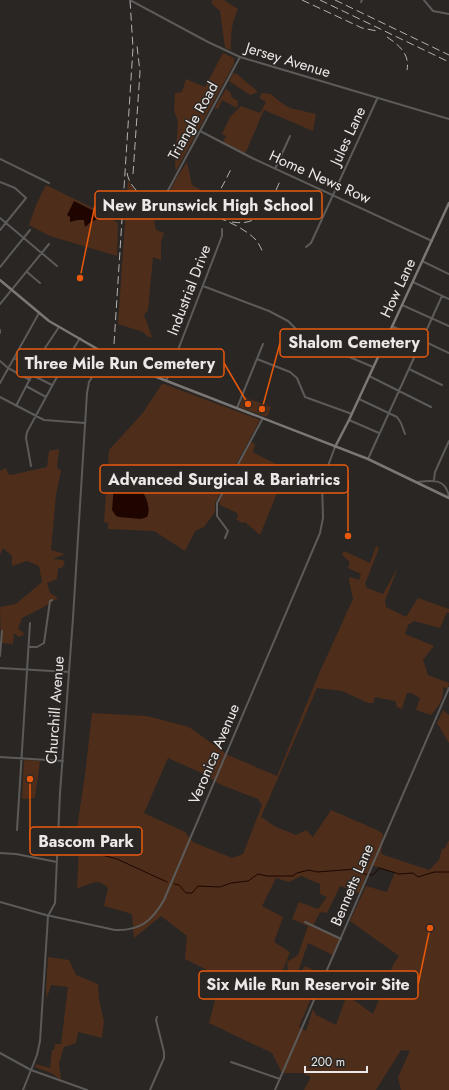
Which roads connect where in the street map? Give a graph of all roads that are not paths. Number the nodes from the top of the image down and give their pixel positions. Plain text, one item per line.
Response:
1 (130, 0) edge
2 (424, 0) edge
3 (449, 14) edge
4 (240, 57) junction
5 (377, 99) junction
6 (449, 119) edge
7 (200, 132) junction
8 (290, 136) dead end
9 (0, 159) edge
10 (275, 169) junction
11 (0, 182) edge
12 (49, 183) dead end
13 (332, 195) junction
14 (164, 196) dead end
15 (449, 203) edge
16 (0, 218) edge
17 (5, 223) junction
18 (222, 229) dead end
19 (0, 230) edge
20 (30, 230) dead end
21 (24, 238) junction
22 (432, 241) junction
23 (49, 244) dead end
24 (306, 247) dead end
25 (42, 254) junction
26 (422, 261) junction
27 (57, 266) dead end
28 (0, 267) edge
29 (27, 272) junction
30 (449, 274) edge
31 (0, 280) edge
32 (412, 282) junction
33 (40, 283) dead end
34 (203, 286) junction
35 (11, 290) junction
36 (442, 296) junction
37 (449, 299) edge
38 (0, 304) edge
39 (402, 305) junction
40 (39, 313) junction
41 (432, 318) junction
42 (392, 326) junction
43 (449, 326) edge
44 (59, 327) junction
45 (80, 338) junction
46 (422, 340) junction
47 (263, 344) dead end
48 (45, 348) dead end
49 (449, 353) edge
50 (106, 354) junction
51 (14, 358) junction
52 (257, 359) junction
53 (0, 361) edge
54 (373, 367) junction
55 (8, 368) junction
56 (409, 370) junction
57 (32, 374) junction
58 (369, 376) junction
59 (30, 380) junction
60 (166, 381) junction
61 (0, 383) edge
62 (52, 385) junction
63 (442, 385) dead end
64 (26, 386) junction
65 (399, 391) junction
66 (0, 397) edge
67 (46, 397) junction
68 (359, 399) junction
69 (16, 406) junction
70 (431, 407) dead end
71 (237, 408) junction
72 (389, 413) junction
73 (352, 414) junction
74 (36, 416) junction
75 (263, 418) junction
76 (349, 420) junction
77 (85, 423) junction
78 (379, 434) junction
79 (405, 434) dead end
80 (449, 441) edge
81 (335, 447) junction
82 (368, 459) junction
83 (31, 466) dead end
84 (434, 480) junction
85 (417, 482) junction
86 (449, 498) edge
87 (225, 538) dead end
88 (52, 600) dead end
89 (30, 623) dead end
90 (2, 631) dead end
91 (29, 647) junction
92 (0, 656) edge
93 (0, 668) edge
94 (28, 670) junction
95 (69, 672) junction
96 (449, 688) edge
97 (0, 757) edge
98 (22, 758) junction
99 (63, 761) junction
100 (17, 830) dead end
101 (0, 853) edge
102 (57, 862) junction
103 (0, 902) edge
104 (48, 915) junction
105 (305, 922) dead end
106 (341, 938) junction
107 (157, 1017) dead end
108 (0, 1053) edge
109 (231, 1062) dead end
110 (31, 1070) junction
111 (280, 1079) junction
112 (23, 1090) edge
113 (87, 1090) edge
114 (150, 1090) edge
115 (275, 1090) edge

1 - 4 street, Jersey Avenue
2 - 3 street
4 - 5 street, Jersey Avenue
4 - 7 street, Triangle Road
5 - 6 street, Jersey Avenue
5 - 13 street, Jules Lane
7 - 10 street, Home News Row
7 - 14 street, Triangle Road
8 - 10 street
9 - 12 street
10 - 13 street, Home News Row
11 - 17 street
13 - 22 street, Home News Row
13 - 24 street, Jules Lane
15 - 22 main road, How Lane
16 - 17 street
17 - 19 street
17 - 21 street
18 - 34 street, Industrial Drive
20 - 21 street
21 - 25 street
21 - 28 street
22 - 26 main road, How Lane
23 - 25 street
25 - 27 street
25 - 29 street
26 - 30 street
26 - 32 main road, How Lane
29 - 33 street
29 - 35 street
31 - 35 main road
32 - 36 street
32 - 39 main road, How Lane
34 - 54 street
34 - 60 street, Industrial Drive
35 - 38 street
35 - 40 main road
36 - 37 street
36 - 41 street
39 - 41 street
39 - 42 main road, How Lane
40 - 44 main road
40 - 51 street
41 - 43 street
41 - 46 street
42 - 46 street
42 - 54 main road, How Lane
44 - 45 main road
44 - 48 street
45 - 50 main road
45 - 62 street
46 - 49 street
46 - 56 street
47 - 52 street
50 - 60 main road
50 - 77 street, Churchill Avenue
51 - 55 street
51 - 57 street
52 - 71 street
52 - 73 street
53 - 55 street
54 - 58 main road, How Lane
55 - 59 street
55 - 61 street
56 - 63 street
56 - 65 street
57 - 59 street
57 - 62 street
58 - 65 street
58 - 68 main road, How Lane
59 - 64 street
60 - 71 main road
62 - 67 street
64 - 67 street
64 - 69 street
65 - 70 street
65 - 72 street
66 - 69 street
67 - 74 street
68 - 72 street
68 - 73 main road, How Lane
69 - 74 street
71 - 75 main road
72 - 78 street
72 - 79 street
73 - 76 main road, How Lane
74 - 77 street
74 - 83 street
75 - 81 main road
75 - 87 street
76 - 78 street
76 - 81 main road, How Lane
77 - 95 street, Churchill Avenue
78 - 82 street
80 - 84 street
81 - 82 main road
81 - 104 street, Veronica Avenue
82 - 85 main road
84 - 85 street
84 - 86 street
85 - 86 main road
88 - 91 street
89 - 91 street
90 - 92 street
91 - 94 street
93 - 94 street
94 - 95 street
94 - 98 street
95 - 99 street, Churchill Avenue
96 - 106 street, Bennetts Lane
97 - 98 street
98 - 99 street
98 - 100 street
99 - 102 street, Churchill Avenue
101 - 102 street
102 - 104 street, Churchill Avenue
103 - 104 street, Veronica Avenue
104 - 110 street, Churchill Avenue
105 - 106 street
106 - 111 street, Bennetts Lane
107 - 114 street
108 - 110 street
109 - 111 street
110 - 112 street, Churchill Avenue
110 - 113 street
111 - 115 street, Bennetts Lane

